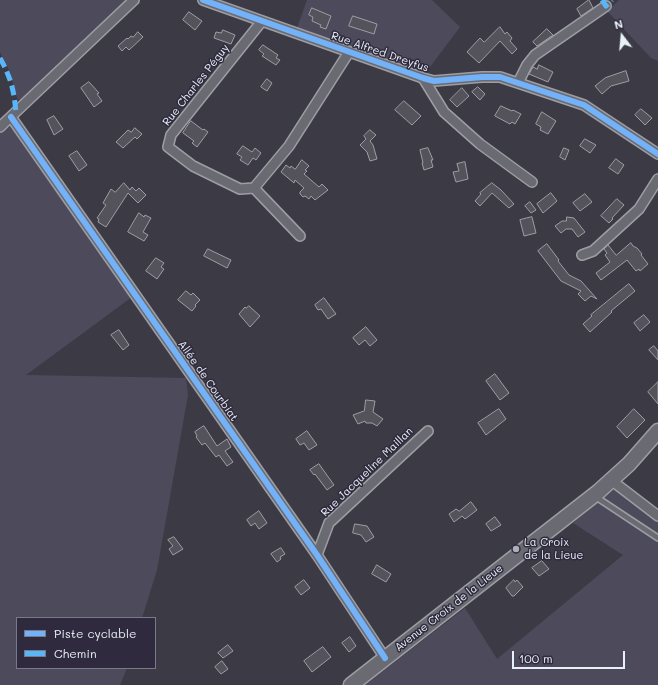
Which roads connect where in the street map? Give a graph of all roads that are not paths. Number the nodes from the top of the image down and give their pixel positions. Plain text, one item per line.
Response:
1 (134, 0) edge
2 (203, 0) edge
3 (606, 6) dead end
4 (262, 21) junction
5 (350, 52) junction
6 (424, 78) junction
7 (518, 83) junction
8 (11, 117) junction
9 (0, 127) edge
10 (658, 154) edge
11 (658, 179) edge
12 (532, 182) dead end
13 (254, 188) junction
14 (300, 236) dead end
15 (582, 255) dead end
16 (428, 431) dead end
17 (658, 431) edge
18 (611, 480) junction
19 (593, 496) junction
20 (658, 516) edge
21 (658, 538) edge
22 (317, 555) junction
23 (385, 658) junction
24 (351, 685) edge

1 - 8 street
2 - 4 street, Rue Alfred Dreyfus
3 - 7 street
4 - 5 street, Rue Alfred Dreyfus
4 - 13 street, Rue Charles Péguy
5 - 6 street, Rue Alfred Dreyfus
5 - 13 street
6 - 7 street, Rue Alfred Dreyfus
6 - 12 street
7 - 10 street, Rue Alfred Dreyfus
8 - 9 street
8 - 22 street, Allée de Courbiat
11 - 15 street
13 - 14 street
16 - 22 street, Rue Jacqueline Maillan
17 - 18 main road, Avenue Croix de la Lieue
18 - 19 main road, Avenue Croix de la Lieue
18 - 20 street
19 - 21 lane
19 - 23 main road, Avenue Croix de la Lieue
22 - 23 street, Allée de Courbiat
23 - 24 main road, Avenue Croix de la Lieue

